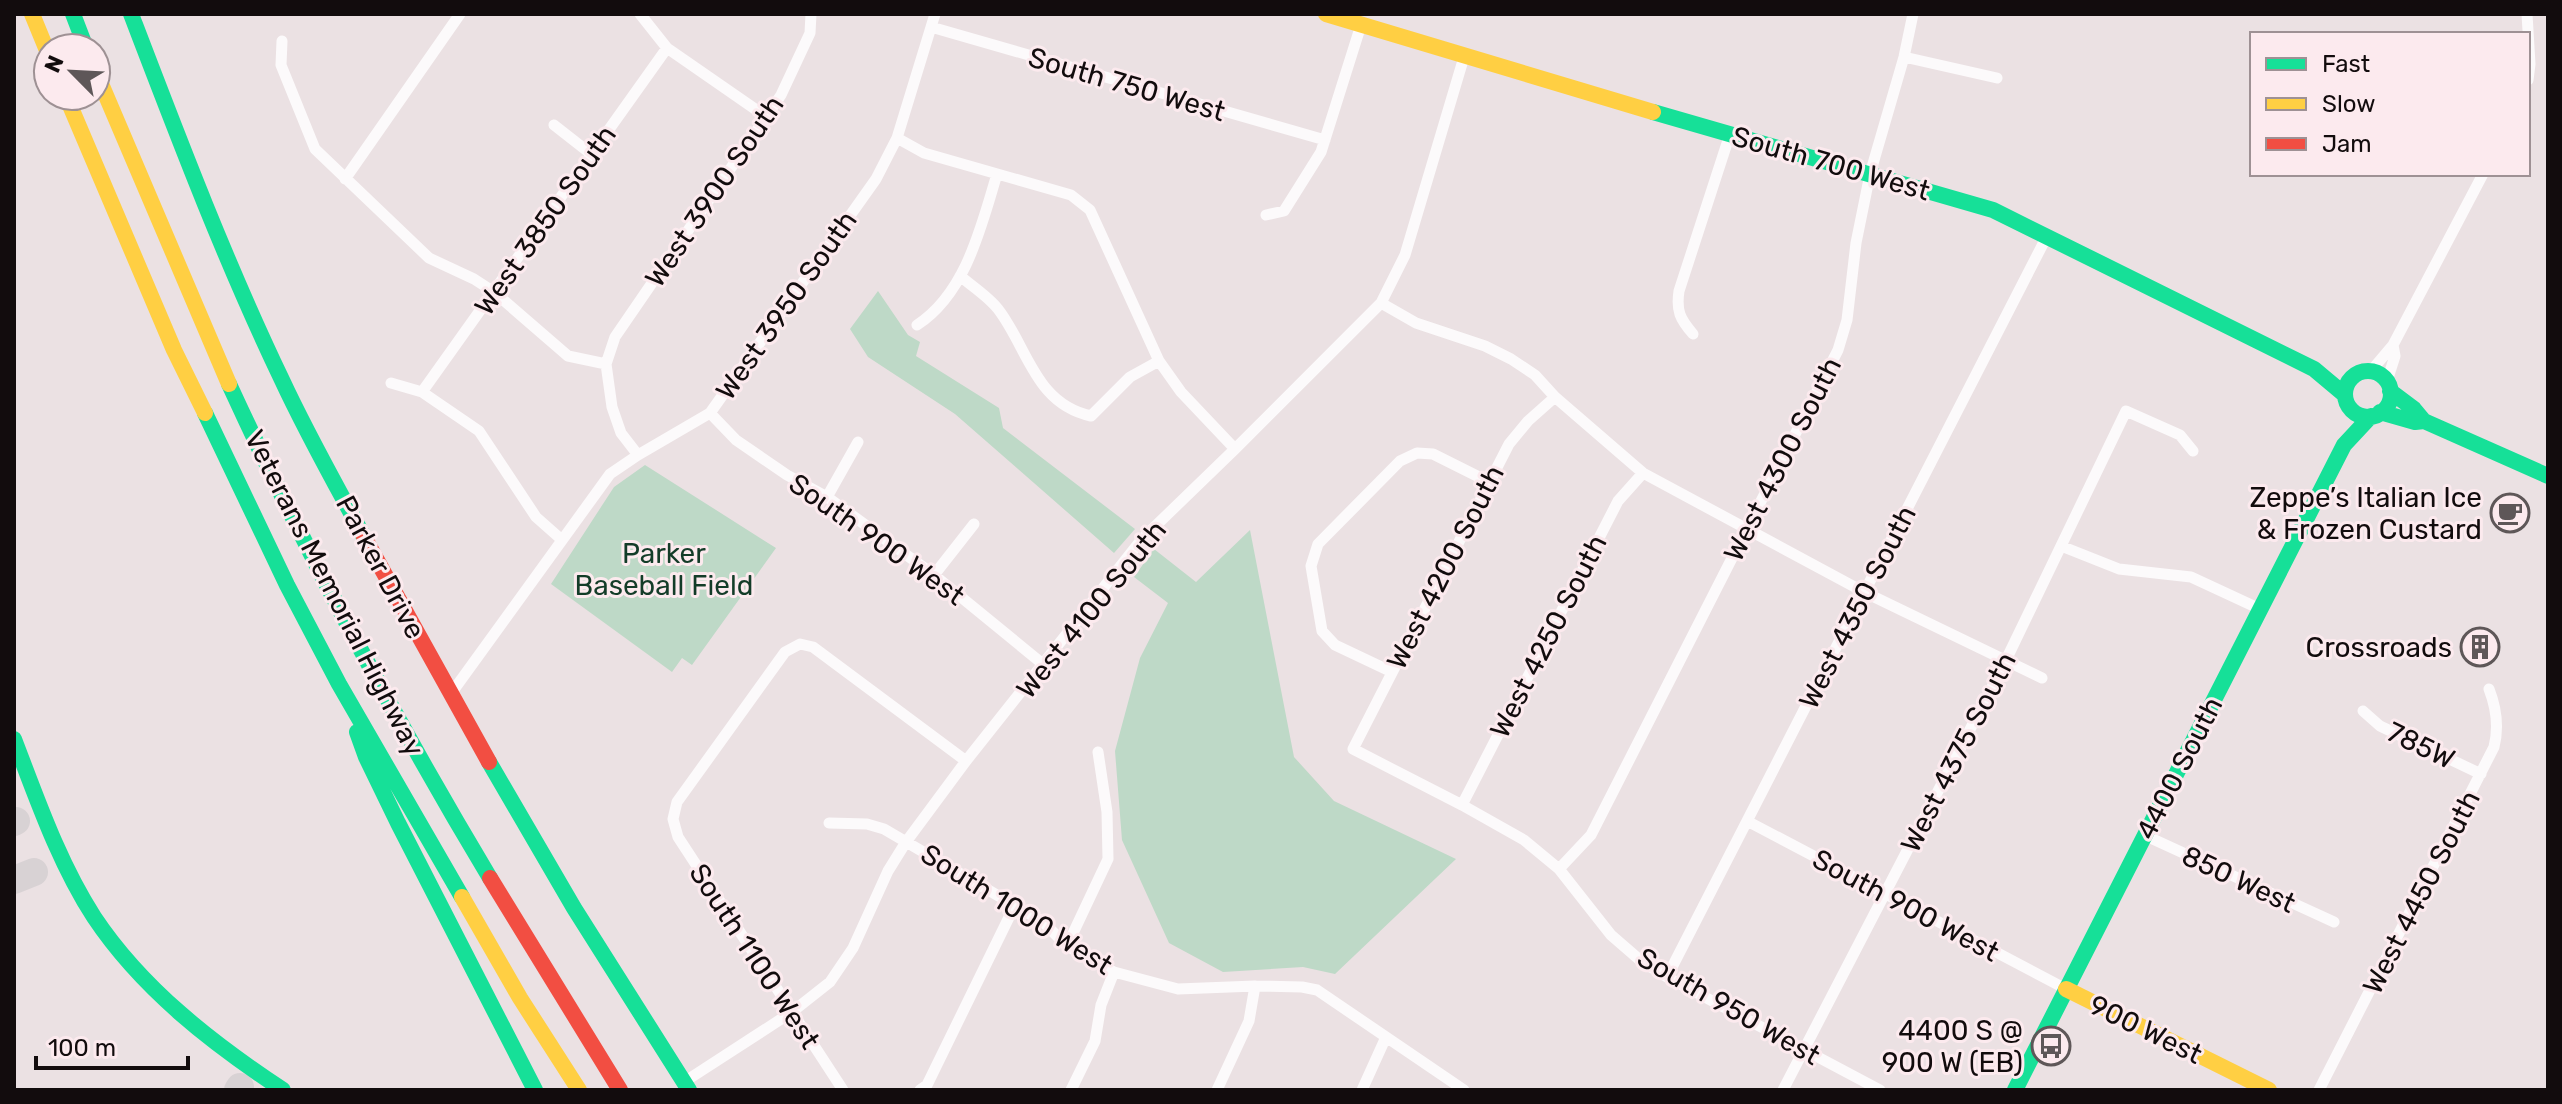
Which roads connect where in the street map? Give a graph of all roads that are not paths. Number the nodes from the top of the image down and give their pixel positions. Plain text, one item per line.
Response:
1 (131, 14) edge
2 (460, 14) edge
3 (640, 14) edge
4 (811, 14) edge
5 (935, 14) edge
6 (1326, 14) edge
7 (1913, 14) edge
8 (1361, 25) junction
9 (931, 27) junction
10 (282, 41) dead end
11 (667, 48) junction
12 (1464, 57) junction
13 (1904, 57) junction
14 (1997, 78) dead end
15 (112, 111) edge
16 (73, 112) edge
17 (765, 116) junction
18 (554, 125) dead end
19 (1730, 134) junction
20 (897, 138) junction
21 (1325, 140) junction
22 (591, 154) junction
23 (997, 174) junction
24 (1870, 174) junction
25 (2482, 176) edge
26 (345, 179) junction
27 (1266, 215) dead end
28 (2047, 236) junction
29 (960, 276) junction
30 (494, 292) junction
31 (1381, 303) junction
32 (917, 325) dead end
33 (1693, 334) dead end
34 (2393, 345) junction
35 (1159, 361) junction
36 (606, 364) junction
37 (2314, 369) junction
38 (2363, 373) junction
39 (391, 383) dead end
40 (2388, 386) junction
41 (422, 392) junction
42 (1555, 397) junction
43 (2348, 402) junction
44 (710, 413) junction
45 (2376, 414) junction
46 (2424, 421) junction
47 (858, 442) dead end
48 (2344, 445) junction
49 (1235, 449) junction
50 (2193, 451) dead end
51 (638, 455) junction
52 (1643, 473) junction
53 (2548, 476) edge
54 (1489, 482) junction
55 (827, 497) junction
56 (974, 524) dead end
57 (1747, 530) junction
58 (562, 540) junction
59 (2061, 546) junction
60 (934, 575) junction
61 (1864, 592) junction
62 (2260, 609) junction
63 (2006, 660) junction
64 (1044, 665) junction
65 (1392, 672) junction
66 (2042, 678) dead end
67 (339, 684) junction
68 (2489, 689) dead end
69 (450, 695) junction
70 (2363, 711) dead end
71 (14, 739) edge
72 (1353, 749) joint
73 (1098, 752) dead end
74 (966, 761) junction
75 (2481, 774) junction
76 (1462, 805) junction
77 (1747, 821) junction
78 (829, 823) dead end
79 (2144, 835) junction
80 (906, 842) junction
81 (1559, 869) junction
82 (1885, 894) junction
83 (1015, 905) junction
84 (2334, 922) dead end
85 (1067, 946) junction
86 (1114, 972) junction
87 (1667, 977) junction
88 (1255, 986) junction
89 (2066, 989) junction
90 (792, 1012) junction
91 (1386, 1037) junction
92 (1804, 1050) junction
93 (687, 1086) edge
94 (283, 1090) edge
95 (535, 1090) edge
96 (579, 1090) edge
97 (620, 1090) edge
98 (843, 1090) edge
99 (920, 1090) edge
100 (1071, 1090) edge
101 (1217, 1090) edge
102 (1362, 1090) edge
103 (1464, 1090) edge
104 (1783, 1090) edge
105 (1880, 1090) edge
106 (2015, 1090) edge
107 (2269, 1090) edge
108 (2319, 1090) edge

1 - 69 main road, Parker Drive
2 - 26 street
3 - 11 street
4 - 17 street, West 3900 South
5 - 9 street, West 3950 South
6 - 8 main road, South 700 West
7 - 13 street, West 4300 South
8 - 12 main road, South 700 West
8 - 21 street
9 - 20 street, West 3950 South
9 - 21 street, South 750 West
10 - 26 street
11 - 17 street
11 - 22 street, West 3850 South
12 - 19 main road, South 700 West
12 - 31 street, West 4100 South
13 - 14 street
13 - 24 street, West 4300 South
15 - 97 main road, Veterans Memorial Highway
16 - 67 main road, Veterans Memorial Highway
17 - 36 street, West 3900 South
18 - 22 street
19 - 24 main road, South 700 West
19 - 33 street
20 - 23 street
20 - 44 street, West 3950 South
21 - 27 street
22 - 30 street, West 3850 South
23 - 29 street
23 - 35 street
24 - 28 main road, South 700 West
24 - 57 street, West 4300 South
25 - 34 street
26 - 30 street
28 - 37 main road, South 700 West
28 - 61 street, West 4350 South
29 - 32 street
29 - 35 street
30 - 36 street
30 - 41 street, West 3850 South
31 - 42 street
31 - 49 street, West 4100 South
34 - 38 street
34 - 40 street
35 - 49 street
36 - 51 street
37 - 38 main road, South 700 West
37 - 43 main road, South 700 West
38 - 40 main road
38 - 43 main road
39 - 41 street
40 - 45 main road
40 - 46 main road
41 - 58 street
42 - 52 street
42 - 54 street, West 4200 South
43 - 45 main road
43 - 48 main road
44 - 51 street, West 3950 South
44 - 55 street, South 900 West
45 - 46 main road
45 - 48 main road
46 - 53 main road
47 - 55 street
48 - 62 main road, 4400 South
49 - 64 street, West 4100 South
50 - 59 street, West 4375 South
51 - 58 street, West 3950 South
52 - 57 street
52 - 76 street, West 4250 South
54 - 65 street, West 4200 South
54 - 65 street
55 - 60 street, South 900 West
56 - 60 street
57 - 61 street
57 - 81 street, West 4300 South
58 - 69 street, West 3950 South
59 - 62 street
59 - 63 street, West 4375 South
60 - 64 street, South 900 West
61 - 63 street
61 - 77 street, West 4350 South
62 - 79 main road, 4400 South
63 - 66 street
63 - 82 street, West 4375 South
64 - 74 street, West 4100 South
65 - 72 street, West 4200 South
67 - 95 main road
67 - 96 main road, Veterans Memorial Highway
68 - 75 street, West 4450 South
69 - 93 main road, Parker Drive
70 - 75 street, 785W
71 - 94 main road
72 - 76 street, South 950 West
73 - 85 street
74 - 80 street, West 4100 South
74 - 90 street, South 1100 West
75 - 108 street, West 4450 South
76 - 81 street, South 950 West
77 - 82 street, South 900 West
77 - 87 street, West 4350 South
78 - 80 street, South 1000 West
79 - 84 street, 850 West
79 - 89 main road, 4400 South
80 - 83 street, South 1000 West
80 - 90 street, West 4100 South
81 - 87 street, South 950 West
82 - 89 street, South 900 West
82 - 92 street, West 4375 South
83 - 85 street, South 1000 West
83 - 99 street
85 - 86 street, South 1000 West
86 - 88 street, South 1000 West
86 - 100 street
87 - 92 street, South 950 West
88 - 91 street, South 1000 West
88 - 101 street
89 - 106 main road, 4400 South
89 - 107 main road, 900 West
90 - 93 street, West 4100 South
90 - 98 street, South 1100 West
91 - 102 street
91 - 103 street, South 1000 West
92 - 104 street, West 4375 South
92 - 105 street, South 950 West

